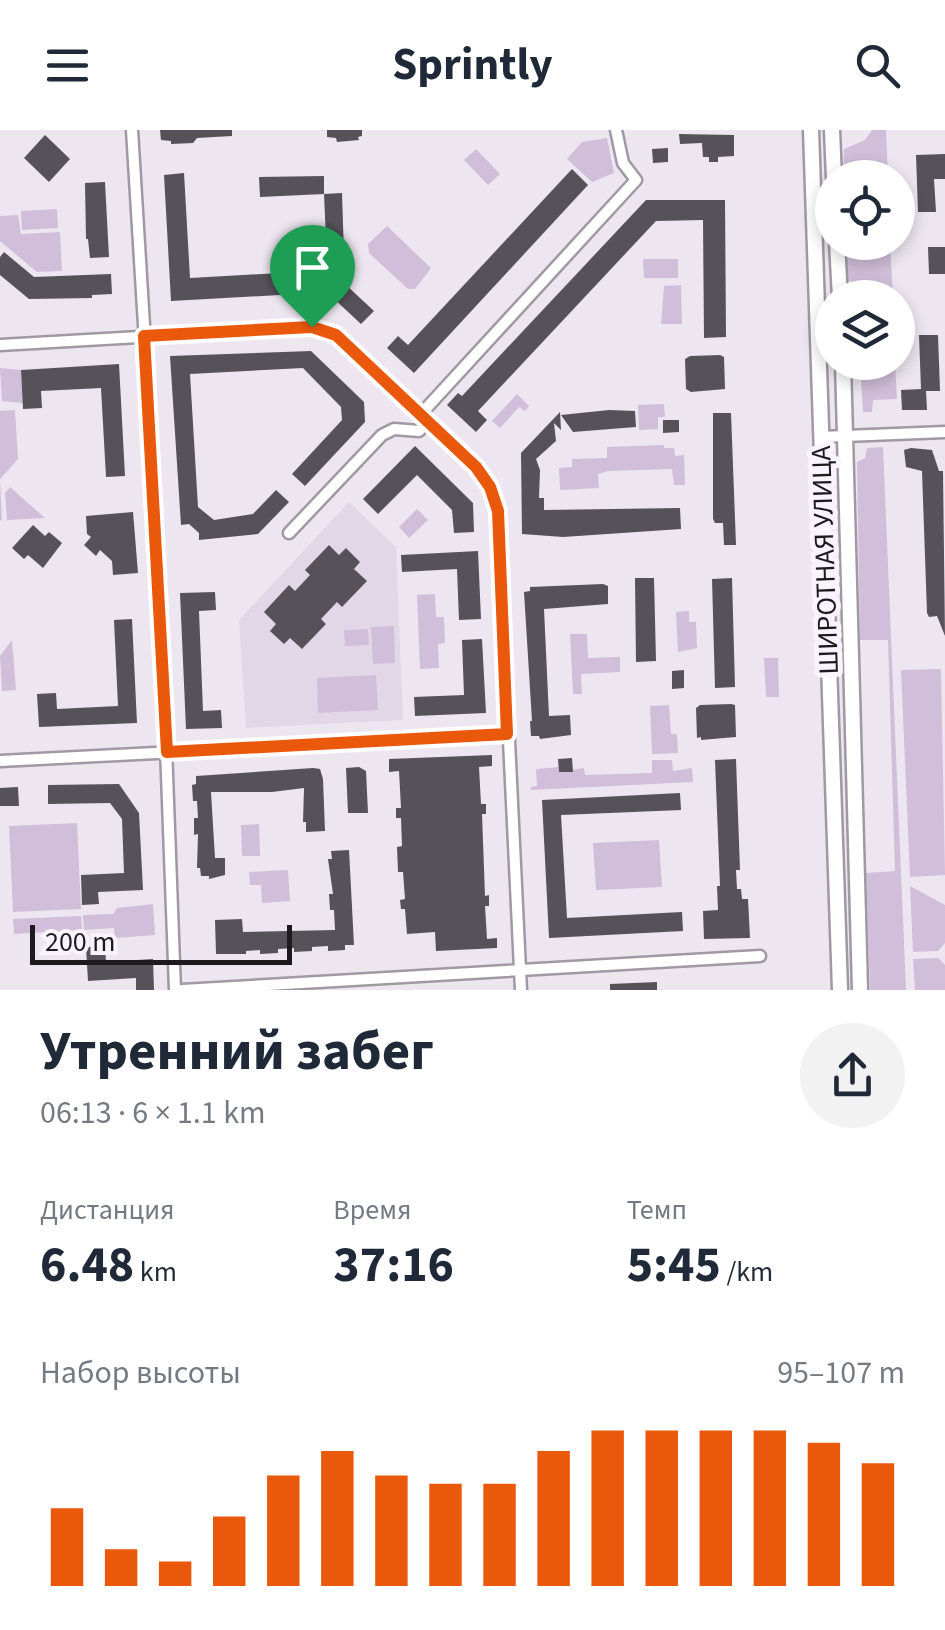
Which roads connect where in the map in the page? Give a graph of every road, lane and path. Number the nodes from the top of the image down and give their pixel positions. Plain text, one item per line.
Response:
1 (132, 130) edge
2 (616, 130) edge
3 (810, 130) edge
4 (832, 130) edge
5 (833, 160) edge
6 (144, 336) junction
7 (0, 344) edge
8 (844, 380) edge
9 (424, 418) junction
10 (945, 432) edge
11 (846, 436) junction
12 (820, 437) junction
13 (289, 534) dead end
14 (507, 734) junction
15 (167, 752) junction
16 (0, 761) edge
17 (760, 956) dead end
18 (520, 968) junction
19 (178, 990) edge
20 (521, 990) edge
21 (840, 990) edge
22 (860, 990) edge

1 - 6 street
2 - 9 street
3 - 12 main road, ШИРОТНАЯ УЛИЦА
4 - 5 main road
6 - 7 street
6 - 9 street
6 - 15 street
8 - 11 main road, ШИРОТНАЯ УЛИЦА
9 - 13 street
9 - 14 street
10 - 11 street
11 - 12 street
11 - 22 main road, ШИРОТНАЯ УЛИЦА
12 - 21 main road, ШИРОТНАЯ УЛИЦА
14 - 15 street
14 - 18 street
15 - 16 street
15 - 19 street
17 - 18 street
18 - 19 street
18 - 20 street

